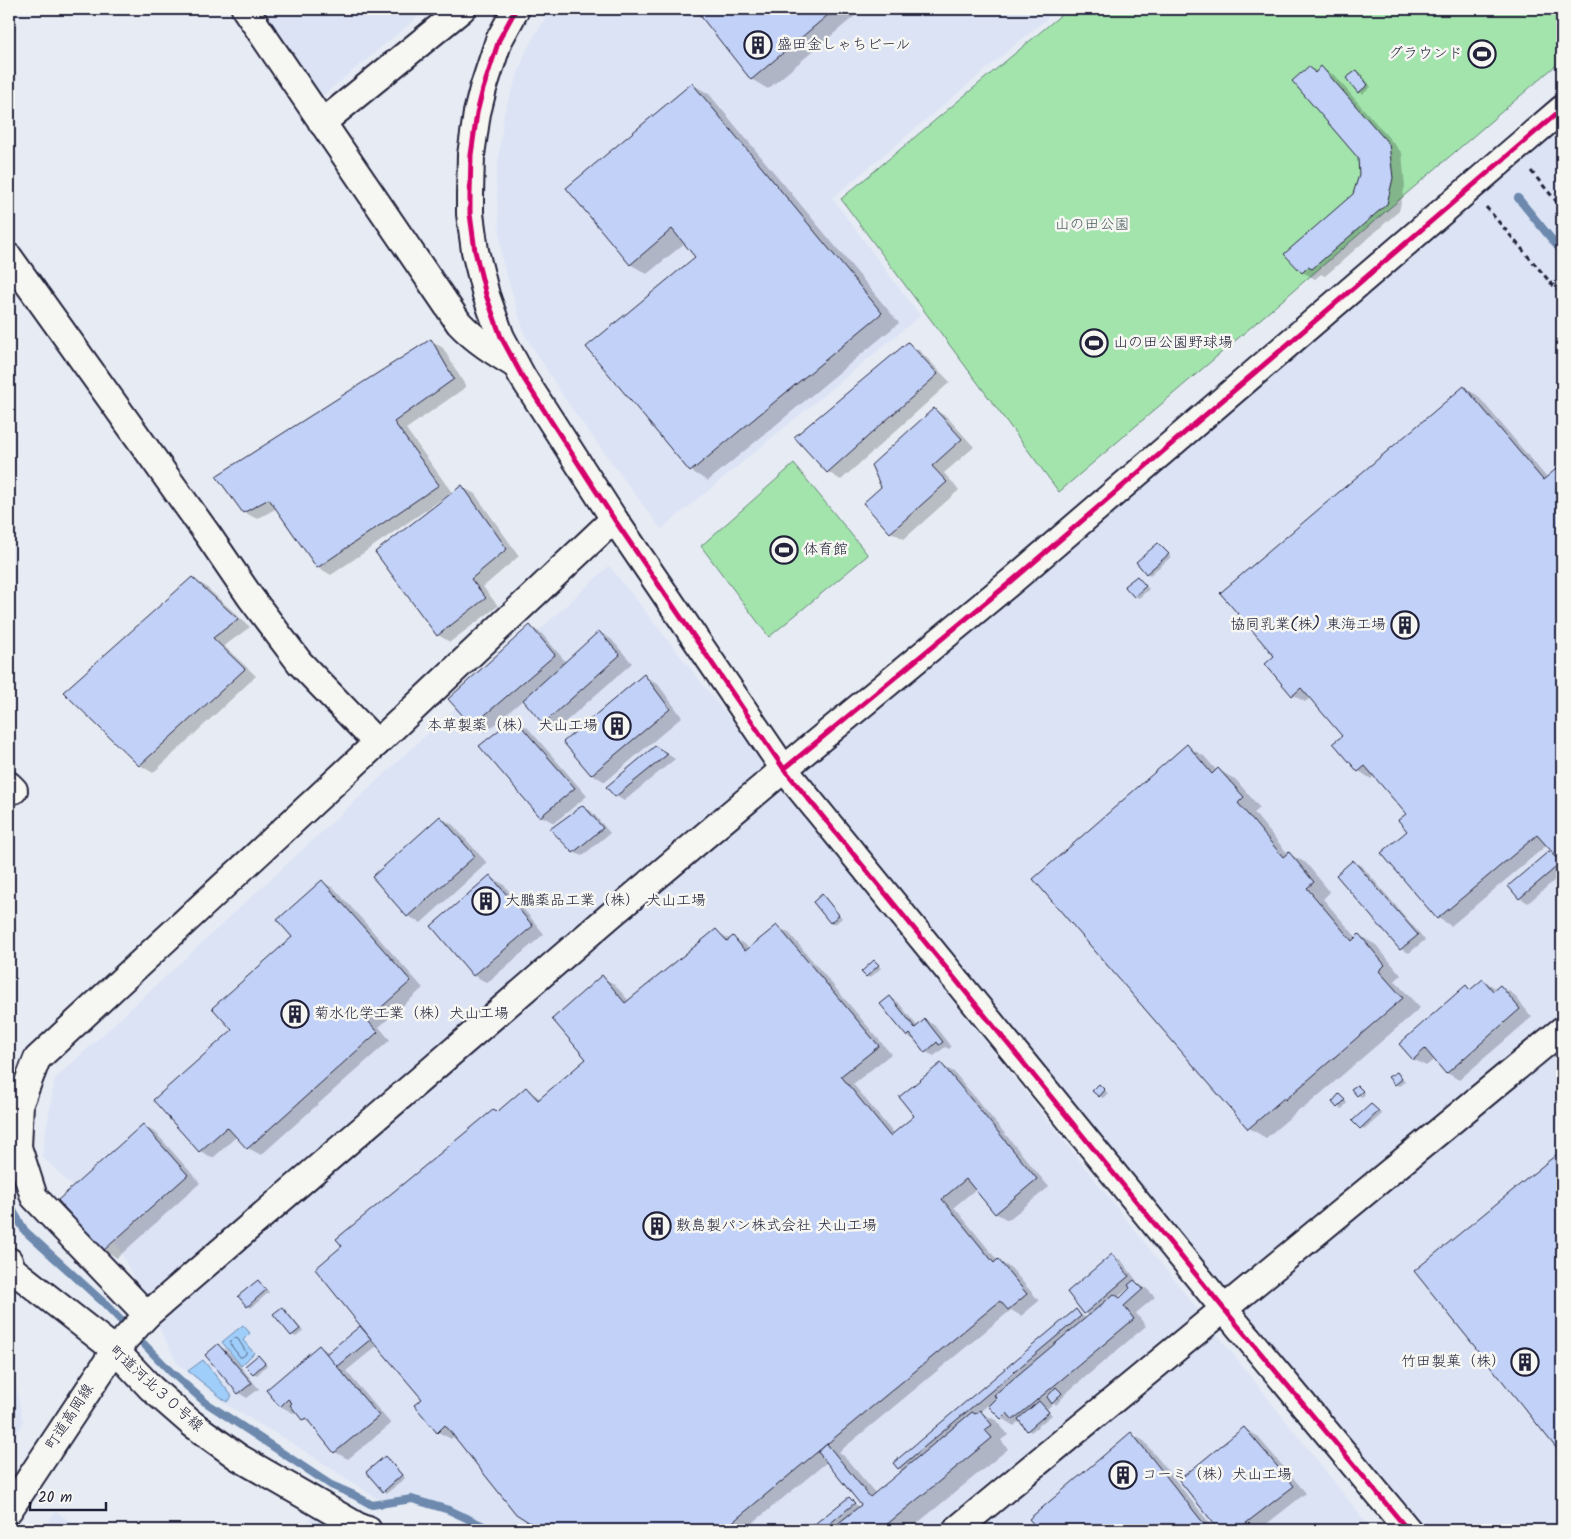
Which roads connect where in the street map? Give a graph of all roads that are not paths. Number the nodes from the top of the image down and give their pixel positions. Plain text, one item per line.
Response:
1 (245, 9) edge
2 (462, 9) edge
3 (516, 9) edge
4 (1562, 109) edge
5 (322, 123) junction
6 (9, 257) edge
7 (514, 364) junction
8 (614, 519) junction
9 (377, 742) junction
10 (784, 769) junction
11 (1562, 1030) edge
12 (9, 1261) edge
13 (1224, 1309) junction
14 (141, 1321) junction
15 (115, 1350) junction
16 (9, 1510) edge
17 (368, 1530) edge
18 (956, 1530) edge
19 (1408, 1530) edge

1 - 5 street
2 - 5 street
3 - 7 street
4 - 10 street, 町道高岡線
5 - 7 street
6 - 9 street
7 - 8 street
8 - 9 street
8 - 10 street
9 - 14 street
10 - 13 street
10 - 14 street, 町道高岡線
11 - 13 street
12 - 15 street, 町道河北３０号線
13 - 18 street
13 - 19 street
14 - 15 street, 町道高岡線
15 - 16 street, 町道高岡線
15 - 17 street, 町道河北３０号線

